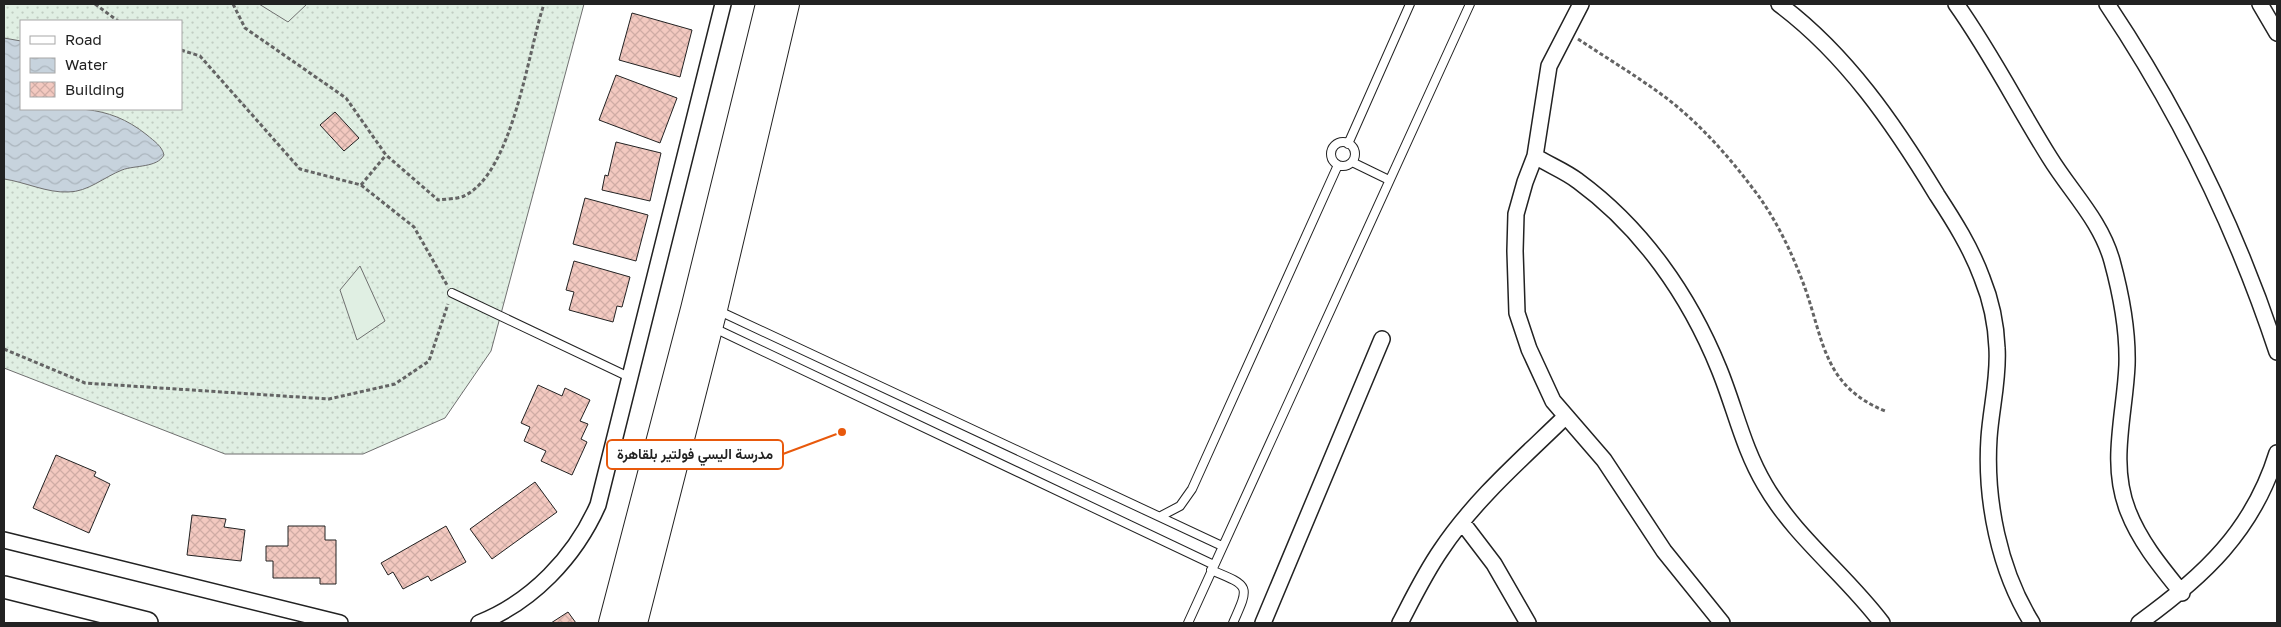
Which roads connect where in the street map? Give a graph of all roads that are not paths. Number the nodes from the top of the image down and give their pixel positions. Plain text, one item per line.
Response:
1 (723, 4) edge
2 (768, 4) edge
3 (787, 4) edge
4 (1410, 4) edge
5 (1470, 4) edge
6 (1581, 4) edge
7 (1779, 4) edge
8 (1956, 4) edge
9 (2107, 4) edge
10 (2260, 4) edge
11 (2277, 33) edge
12 (1348, 144) junction
13 (1535, 156) junction
14 (1352, 162) junction
15 (1338, 165) junction
16 (1389, 180) junction
17 (452, 293) road end
18 (712, 317) junction
19 (1382, 339) dead end
20 (2277, 352) edge
21 (629, 377) junction
22 (1566, 416) junction
23 (2277, 453) edge
24 (1161, 516) junction
25 (1462, 522) junction
26 (4, 540) edge
27 (1222, 546) junction
28 (1213, 567) junction
29 (4, 587) edge
30 (2182, 592) junction
31 (148, 623) edge
32 (340, 623) edge
33 (478, 623) edge
34 (611, 623) edge
35 (635, 623) edge
36 (1188, 623) edge
37 (1233, 623) edge
38 (1263, 623) edge
39 (1400, 623) edge
40 (1528, 623) edge
41 (1722, 623) edge
42 (1882, 623) edge
43 (2032, 623) edge
44 (2139, 623) edge

1 - 21 street
2 - 34 main road
3 - 18 main road
4 - 12 lane
5 - 16 lane
6 - 13 street
7 - 43 street
8 - 30 street
9 - 20 street
10 - 11 street
12 - 14 lane
12 - 15 lane
13 - 22 street
13 - 42 street
14 - 15 lane
14 - 16 lane
15 - 24 lane
16 - 27 lane
17 - 21 lane
18 - 24 lane
18 - 28 lane
18 - 35 main road
19 - 38 street
21 - 33 street
22 - 25 street
22 - 41 street
23 - 30 street
24 - 27 lane
25 - 39 street
25 - 40 street
26 - 32 street
27 - 28 lane
28 - 36 lane
28 - 37 lane
29 - 31 street
30 - 44 street

